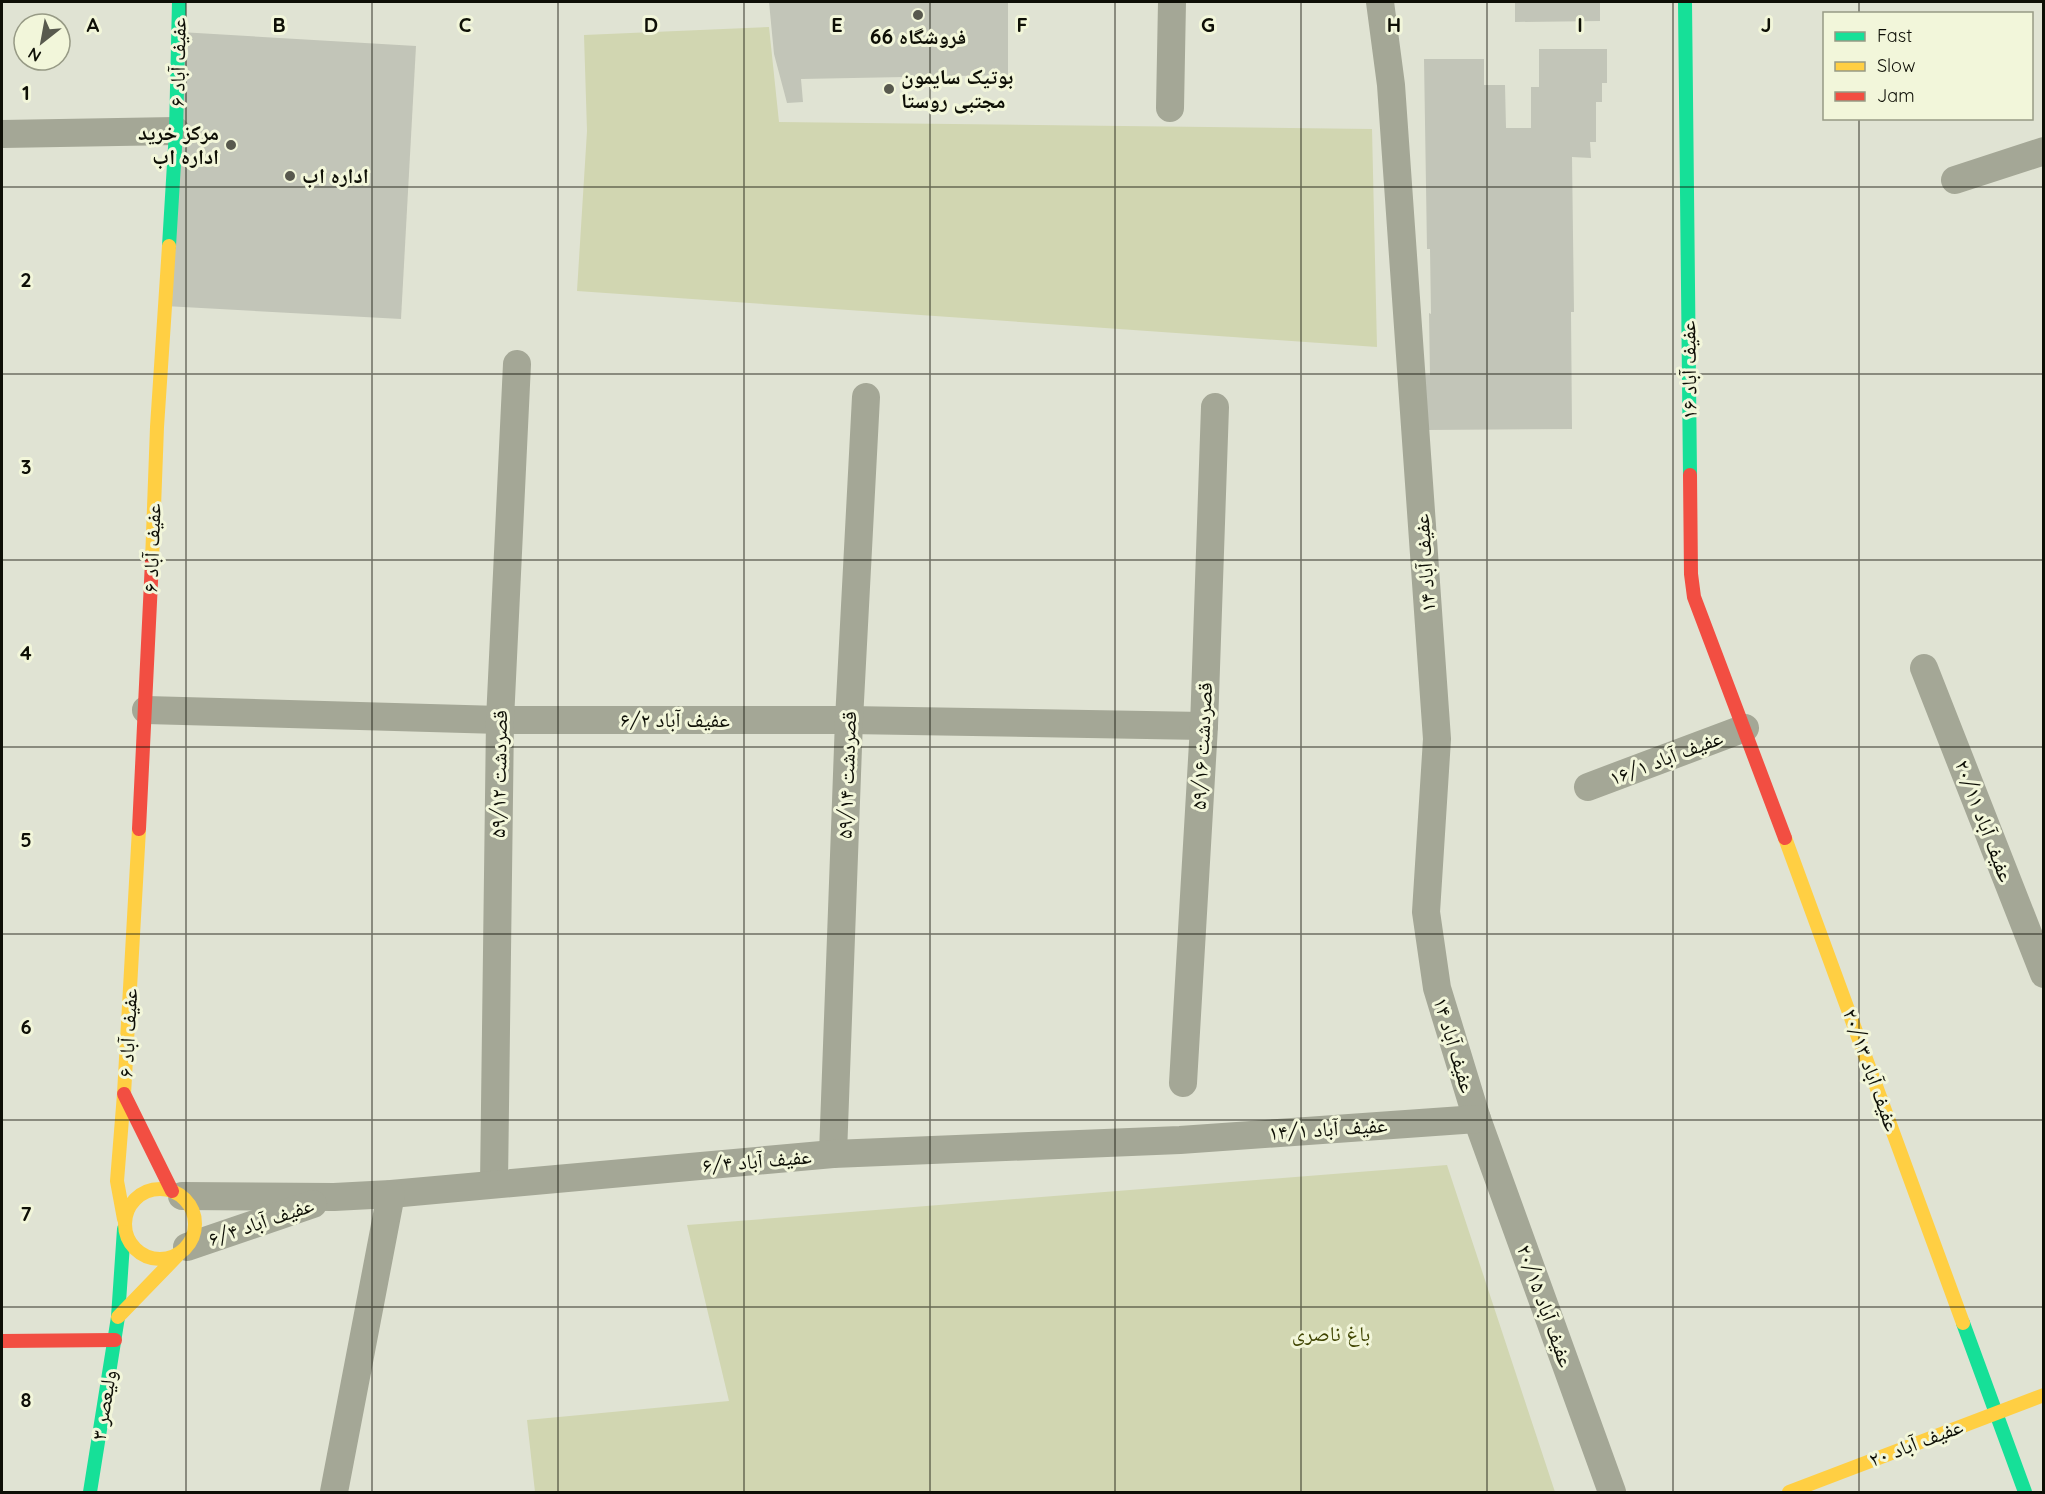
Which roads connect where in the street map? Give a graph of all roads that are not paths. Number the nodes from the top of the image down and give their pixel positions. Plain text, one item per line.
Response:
1 (179, 2) edge
2 (1172, 2) edge
3 (1380, 2) edge
4 (1684, 2) edge
5 (1170, 108) dead end
6 (176, 131) junction
7 (2, 134) edge
8 (2043, 151) edge
9 (1955, 180) dead end
10 (517, 364) dead end
11 (866, 397) dead end
12 (1215, 407) dead end
13 (1924, 668) dead end
14 (146, 710) junction
15 (500, 720) junction
16 (849, 720) junction
17 (1204, 726) junction
18 (1745, 728) junction
19 (1588, 787) dead end
20 (2043, 974) edge
21 (1183, 1083) dead end
22 (124, 1094) junction
23 (1477, 1119) junction
24 (1180, 1140) joint
25 (833, 1154) junction
26 (494, 1185) junction
27 (177, 1193) junction
28 (391, 1194) junction
29 (334, 1197) junction
30 (124, 1224) junction
31 (182, 1251) junction
32 (118, 1317) junction
33 (115, 1340) junction
34 (2, 1341) edge
35 (2043, 1395) edge
36 (1996, 1412) junction
37 (90, 1492) edge
38 (334, 1492) edge
39 (1612, 1492) edge
40 (1790, 1492) edge
41 (2025, 1492) edge

1 - 6 street, عفیف آباد ۶
2 - 5 street
3 - 23 street, عفیف آباد ۱۴
4 - 18 street, عفیف آباد ۱۶
6 - 7 street
6 - 14 street, عفیف آباد ۶
8 - 9 street
10 - 15 street, ۵۹/۱۲ قصردشت
11 - 16 street, ۵۹/۱۴ قصردشت
12 - 17 street, ۵۹/۱۶ قصردشت
13 - 20 street, عفیف آباد ۲۰/۱۱
14 - 15 street, عفیف آباد ۶/۲
14 - 22 street, عفیف آباد ۶
15 - 16 street, عفیف آباد ۶/۲
15 - 26 street, ۵۹/۱۲ قصردشت
16 - 17 street, عفیف آباد ۶/۲
16 - 25 street, ۵۹/۱۴ قصردشت
17 - 21 street, ۵۹/۱۶ قصردشت
18 - 19 street, عفیف آباد ۱۶/۱
18 - 36 street, عفیف آباد ۲۰/۱۳
22 - 27 street, عفیف آباد ۶
22 - 30 street, عفیف آباد ۶
23 - 24 street, عفیف آباد ۱۴/۱
23 - 39 street, عفیف آباد ۲۰/۱۵
24 - 25 street, عفیف آباد ۶/۴
25 - 26 street, عفیف آباد ۶/۴
26 - 28 street, عفیف آباد ۶/۴
27 - 29 street, عفیف آباد ۶/۴
27 - 30 street
27 - 31 street
28 - 29 street, عفیف آباد ۶/۴
28 - 38 street
29 - 31 street, عفیف آباد ۶/۴
30 - 31 street
30 - 32 street, ۳ ولیعصر
31 - 32 street
32 - 33 street, ۳ ولیعصر
33 - 34 street
33 - 37 street, ۳ ولیعصر
35 - 36 street, عفیف آباد ۲۰
36 - 40 street, عفیف آباد ۲۰
36 - 41 street, عفیف آباد ۲۰/۱۳

